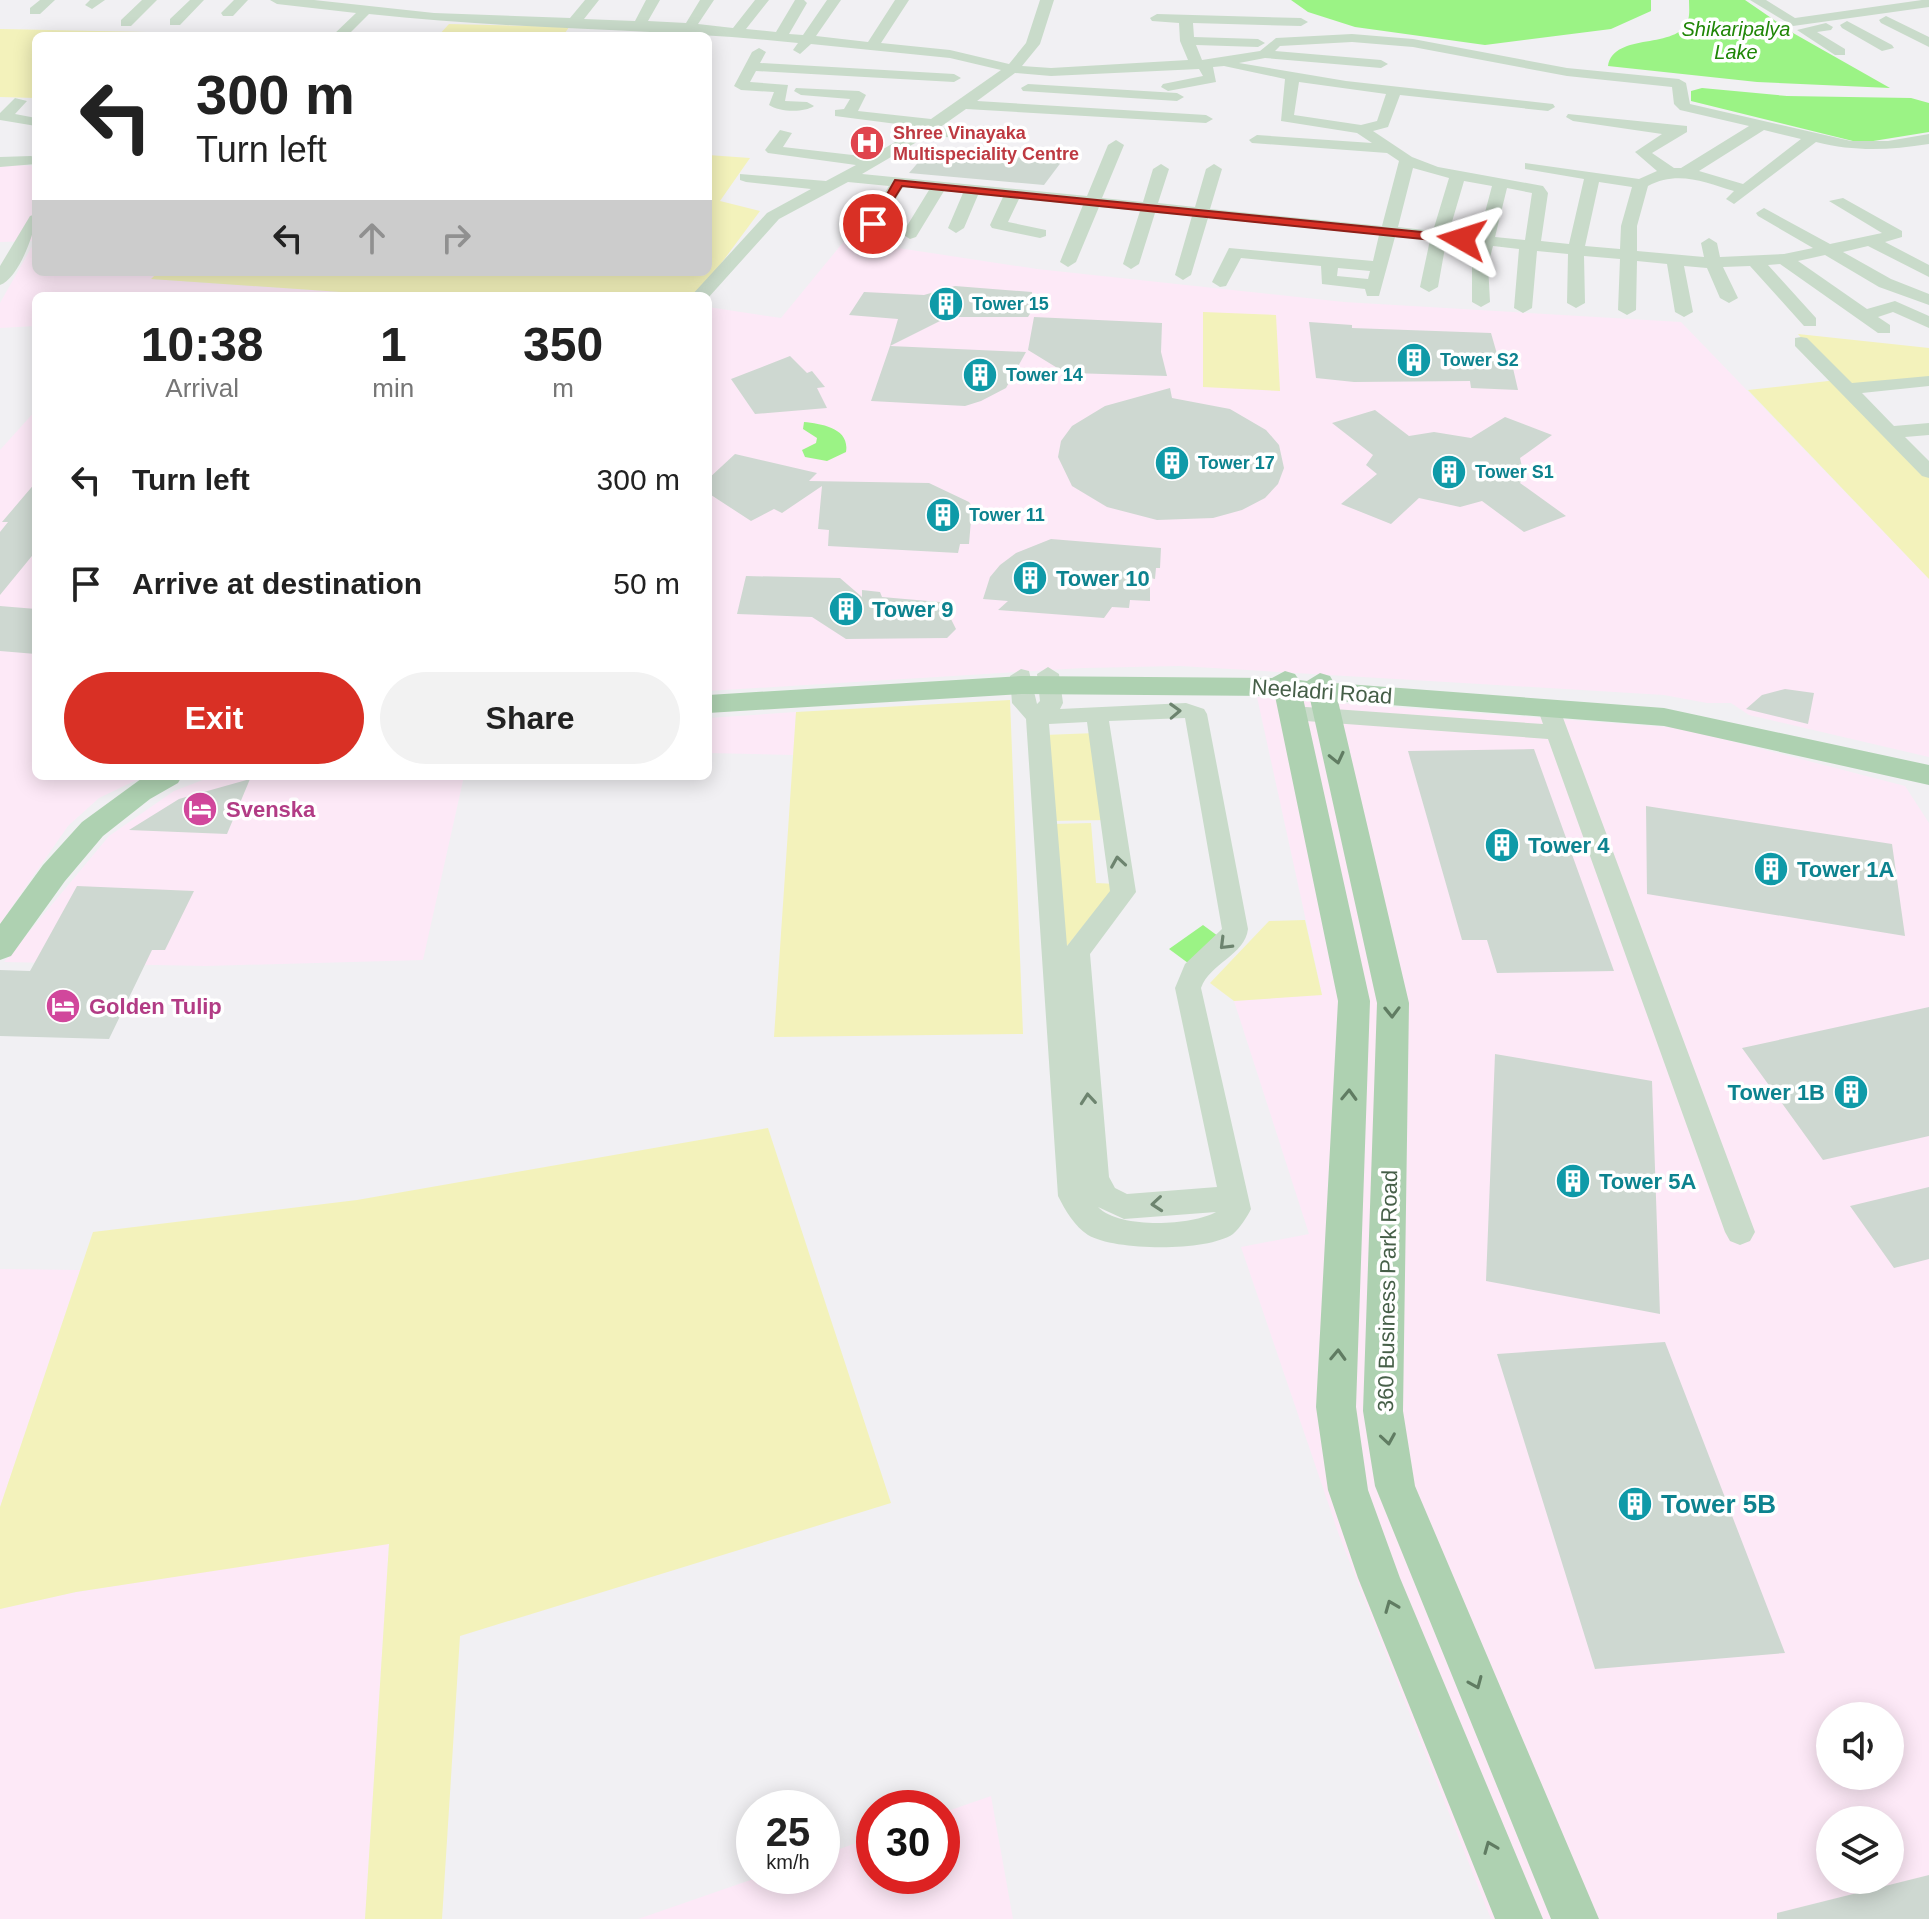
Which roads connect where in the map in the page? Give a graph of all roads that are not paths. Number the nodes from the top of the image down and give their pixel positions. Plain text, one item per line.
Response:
1 (48, 0) edge
2 (150, 0) edge
3 (197, 0) edge
4 (241, 0) edge
5 (277, 0) edge
6 (386, 0) edge
7 (438, 0) edge
8 (592, 0) edge
9 (653, 0) edge
10 (707, 0) edge
11 (762, 0) edge
12 (834, 0) edge
13 (902, 0) edge
14 (1047, 0) edge
15 (1757, 0) edge
16 (1859, 0) edge
17 (332, 3) edge
18 (800, 3) dead end
19 (289, 4) edge
20 (1819, 5) dead end
21 (1924, 9) edge
22 (370, 10) junction
23 (35, 11) dead end
24 (228, 13) dead end
25 (678, 13) dead end
26 (1882, 15) junction
27 (423, 16) junction
28 (448, 18) junction
29 (1157, 18) dead end
30 (1186, 19) junction
31 (1842, 20) junction
32 (175, 22) dead end
33 (1301, 22) dead end
34 (126, 23) dead end
35 (573, 24) junction
36 (639, 26) junction
37 (1798, 26) junction
38 (690, 27) junction
39 (659, 29) edge
40 (593, 30) edge
41 (344, 32) edge
42 (436, 32) edge
43 (737, 32) junction
44 (774, 36) junction
45 (806, 39) junction
46 (1187, 41) junction
47 (842, 43) junction
48 (1929, 43) edge
49 (872, 46) junction
50 (1887, 48) dead end
51 (1268, 49) junction
52 (1840, 52) dead end
53 (1025, 58) junction
54 (1101, 60) dead end
55 (1206, 64) junction
56 (1381, 64) dead end
57 (751, 67) junction
58 (1160, 67) junction
59 (827, 68) dead end
60 (790, 69) junction
61 (1012, 69) junction
62 (1293, 77) junction
63 (954, 78) dead end
64 (917, 82) dead end
65 (783, 88) junction
66 (986, 88) junction
67 (1395, 90) junction
68 (1172, 93) junction
69 (20, 101) dead end
70 (962, 104) junction
71 (1548, 107) dead end
72 (1573, 117) dead end
73 (1702, 117) dead end
74 (1206, 119) dead end
75 (32, 121) edge
76 (1763, 124) junction
77 (929, 128) junction
78 (1361, 129) junction
79 (1677, 132) junction
80 (785, 133) dead end
81 (992, 137) dead end
82 (1813, 137) junction
83 (1624, 138) dead end
84 (1929, 139) edge
85 (1257, 140) dead end
86 (1657, 144) junction
87 (1116, 145) dead end
88 (32, 150) edge
89 (1401, 155) junction
90 (0, 162) edge
91 (873, 162) junction
92 (1530, 166) dead end
93 (1161, 169) dead end
94 (1214, 169) dead end
95 (799, 170) dead end
96 (1668, 171) junction
97 (1686, 172) junction
98 (849, 175) junction
99 (1593, 175) junction
100 (746, 177) dead end
101 (1457, 177) junction
102 (899, 182) junction
103 (1501, 182) junction
104 (1641, 184) junction
105 (828, 186) junction
106 (939, 186) junction
107 (972, 190) junction
108 (1746, 190) junction
109 (1013, 194) junction
110 (1837, 201) dead end
111 (1092, 202) junction
112 (1729, 203) dead end
113 (1151, 208) junction
114 (1199, 213) junction
115 (1764, 213) dead end
116 (1252, 218) junction
117 (873, 224) dead end
118 (32, 226) edge
119 (956, 228) dead end
120 (1386, 232) junction
121 (1040, 233) dead end
122 (0, 234) edge
123 (910, 234) dead end
124 (1439, 237) junction
125 (1870, 241) junction
126 (1485, 242) junction
127 (1709, 243) dead end
128 (1243, 244) dead end
129 (1530, 246) junction
130 (1829, 250) junction
131 (1576, 251) junction
132 (1628, 256) junction
133 (1784, 259) junction
134 (1675, 260) junction
135 (1068, 262) dead end
136 (1756, 262) junction
137 (1713, 263) junction
138 (1131, 264) dead end
139 (1929, 272) edge
140 (1183, 275) dead end
141 (0, 280) edge
142 (1220, 282) dead end
143 (1429, 287) dead end
144 (704, 292) edge
145 (1729, 298) dead end
146 (1929, 300) edge
147 (1481, 302) dead end
148 (1576, 303) dead end
149 (1523, 308) dead end
150 (1627, 310) dead end
151 (1684, 312) dead end
152 (1865, 315) junction
153 (1810, 322) dead end
154 (1929, 323) edge
155 (1884, 329) dead end
156 (1801, 342) dead end
157 (1929, 381) edge
158 (1846, 389) junction
159 (1929, 429) edge
160 (1890, 432) junction
161 (1929, 472) edge
162 (1049, 679) junction
163 (1021, 680) junction
164 (1305, 695) junction
165 (712, 696) edge
166 (712, 704) edge
167 (1097, 714) junction
168 (1037, 717) junction
169 (1551, 720) junction
170 (1929, 760) edge
171 (1929, 775) edge
172 (160, 780) edge
173 (0, 948) edge
174 (1234, 1198) junction
175 (1740, 1232) dead end
176 (1519, 1919) edge
177 (1575, 1919) edge

1 - 23 street
2 - 34 street
3 - 32 street
4 - 24 street
5 - 19 street
6 - 22 street
7 - 27 street
8 - 35 street
9 - 36 street
10 - 38 street
11 - 43 street
12 - 45 street
13 - 49 street
14 - 53 street
15 - 37 street
16 - 26 street
17 - 19 street
17 - 22 street
18 - 44 street
20 - 31 street
21 - 26 street
22 - 27 street
22 - 41 street
25 - 39 street
26 - 31 street
26 - 48 street
27 - 28 street
28 - 35 street
28 - 42 street
29 - 30 street
30 - 33 street
30 - 46 street
31 - 37 street
31 - 50 street
35 - 40 street
36 - 39 street
36 - 40 street
37 - 52 street
38 - 39 street
38 - 43 street
43 - 44 street
44 - 45 street
44 - 57 street
45 - 47 street
45 - 60 street
46 - 51 street
46 - 55 street
47 - 49 street
47 - 59 street
49 - 61 street
51 - 55 street
51 - 56 street
51 - 76 street
53 - 54 street
53 - 61 street
55 - 58 street
55 - 62 street
55 - 68 street
57 - 60 street
57 - 65 street
58 - 61 street
58 - 68 street
60 - 63 street
60 - 65 street
61 - 66 street
62 - 67 street
62 - 78 street
64 - 66 street
65 - 77 street
66 - 68 street
66 - 70 street
67 - 71 street
67 - 78 street
69 - 75 street
70 - 74 street
70 - 77 street
72 - 79 street
73 - 79 street
76 - 82 street
76 - 97 street
77 - 81 street
77 - 91 street
78 - 89 street
79 - 86 street
80 - 91 street
82 - 84 street
82 - 108 street
83 - 86 street
85 - 89 street
86 - 96 street
87 - 111 street
88 - 90 street
89 - 101 street
89 - 120 street
91 - 98 street
92 - 99 street
93 - 113 street
94 - 114 street
95 - 98 street
96 - 97 street
96 - 104 street
97 - 108 street
98 - 102 street
98 - 105 street
99 - 104 street
99 - 131 street
100 - 105 street
101 - 103 street
101 - 124 street
102 - 106 street
102 - 117 street
103 - 126 street
103 - 129 street
104 - 132 street
105 - 144 street
106 - 107 street
106 - 123 street
107 - 109 street
107 - 119 street
108 - 112 street
109 - 111 street
109 - 121 street
110 - 125 street
111 - 113 street
111 - 135 street
113 - 114 street
113 - 138 street
114 - 116 street
114 - 140 street
115 - 130 street
116 - 120 street
116 - 128 street
118 - 122 street
118 - 141 street
120 - 124 street
120 - 142 street
124 - 126 street
124 - 143 street
125 - 130 street
125 - 139 street
126 - 129 street
126 - 147 street
127 - 137 street
129 - 131 street
129 - 149 street
130 - 133 street
130 - 146 street
131 - 132 street
131 - 148 street
132 - 134 street
132 - 150 street
133 - 136 street
133 - 152 street
134 - 137 street
134 - 151 street
136 - 137 street
136 - 153 street
137 - 145 street
152 - 154 street
152 - 155 street
156 - 158 street
157 - 158 street
158 - 160 street
159 - 160 street
160 - 161 street
162 - 163 main road, Neeladri Road
162 - 164 main road, Neeladri Road
162 - 168 street
163 - 165 main road, Neeladri Road
163 - 166 main road, Neeladri Road
163 - 168 street
164 - 169 main road, Neeladri Road
164 - 170 main road, Neeladri Road
176 -> 164 main road, 360 Business Park Road
164 -> 177 main road, 360 Business Park Road
167 - 168 street
167 -> 174 street
174 -> 167 street
168 - 174 street
169 - 171 main road, Neeladri Road
169 - 175 street
172 - 173 main road

